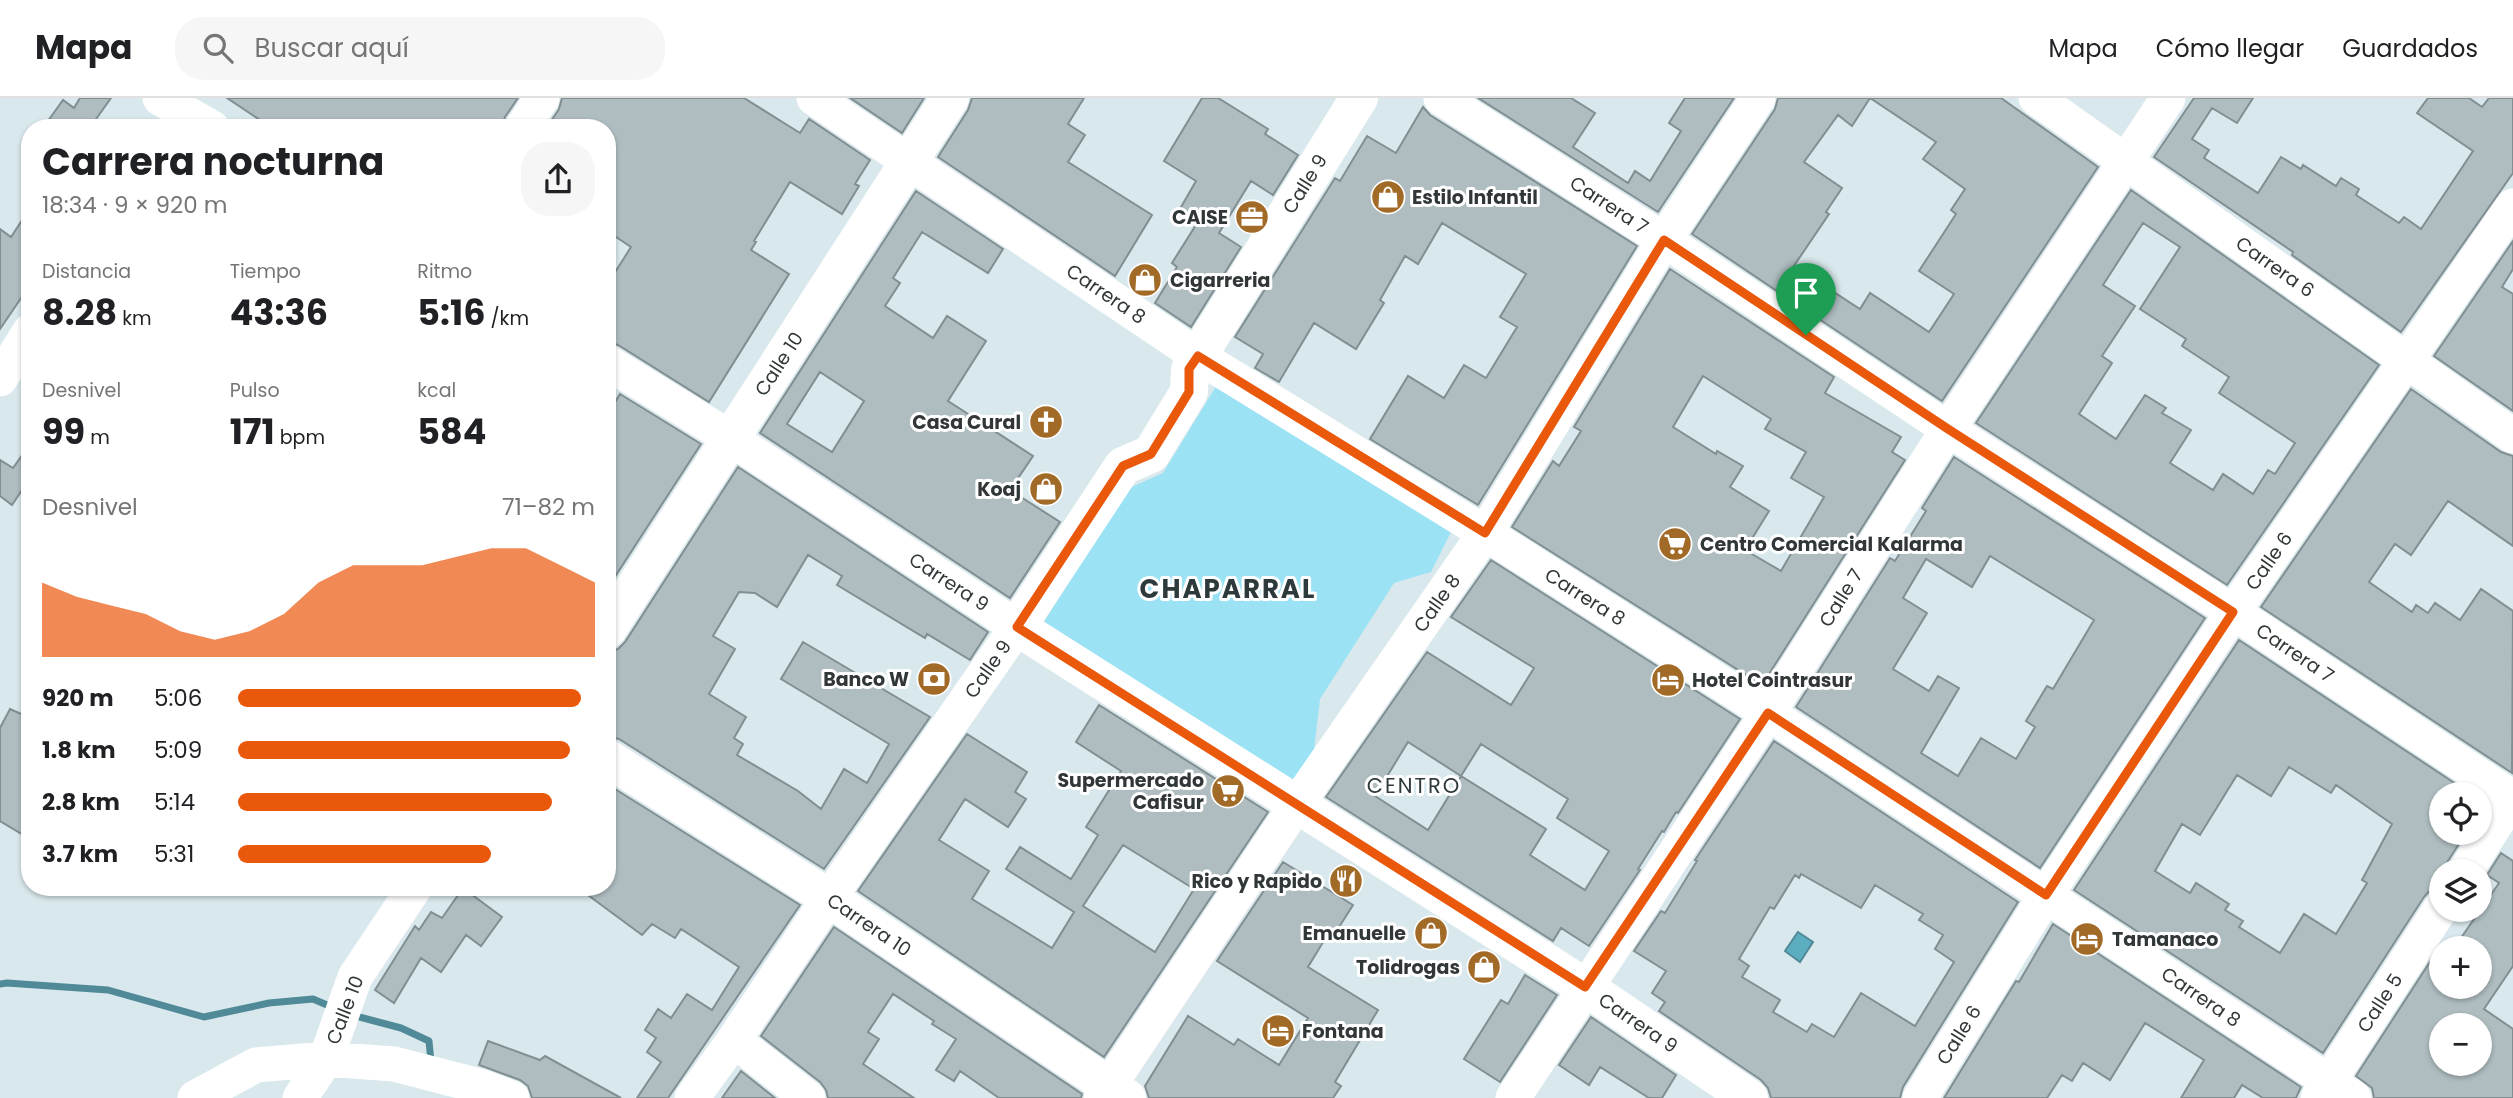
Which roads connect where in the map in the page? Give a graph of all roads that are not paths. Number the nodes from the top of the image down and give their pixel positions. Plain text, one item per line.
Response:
1 (542, 98) edge
2 (814, 98) edge
3 (950, 98) edge
4 (1359, 98) edge
5 (1441, 98) edge
6 (1758, 98) edge
7 (2036, 98) edge
8 (2168, 98) edge
9 (161, 106) edge
10 (191, 119) edge
11 (528, 119) edge
12 (909, 161) junction
13 (2127, 162) junction
14 (2513, 206) edge
15 (1664, 240) junction
16 (21, 349) edge
17 (1198, 356) junction
18 (2407, 361) junction
19 (616, 368) edge
20 (9, 372) edge
21 (1948, 429) junction
22 (2513, 436) edge
23 (730, 439) junction
24 (1485, 533) junction
25 (2233, 612) junction
26 (616, 616) edge
27 (1017, 627) junction
28 (1768, 713) junction
29 (616, 764) edge
30 (2513, 798) edge
31 (1297, 804) junction
32 (2473, 859) edge
33 (2046, 895) junction
34 (409, 896) edge
35 (829, 898) junction
36 (2433, 922) edge
37 (1585, 987) junction
38 (734, 1040) junction
39 (326, 1059) junction
40 (2334, 1093) edge
41 (1112, 1094) edge
42 (195, 1098) edge
43 (300, 1098) edge
44 (512, 1098) edge
45 (692, 1098) edge
46 (808, 1098) edge
47 (1513, 1098) edge
48 (1749, 1098) edge
49 (1920, 1098) edge

1 - 11 street
2 - 12 street, Carrera 8
3 - 12 main road, Calle 10
4 - 17 main road, Calle 9
5 - 15 street, Carrera 7
6 - 15 street, Calle 8
7 - 13 street, Carrera 6
8 - 13 street, Calle 7
9 - 10 street
12 - 17 street, Carrera 8
12 - 23 main road, Calle 10
13 - 18 street, Carrera 6
13 - 21 street, Calle 7
14 - 18 street, Calle 6
15 - 21 street, Carrera 7
15 - 24 street, Calle 8
16 - 20 street
17 - 24 street, Carrera 8
17 - 27 main road, Calle 9
18 - 22 street, Carrera 6
18 - 25 street, Calle 6
19 - 23 street, Carrera 9
21 - 25 street, Carrera 7
21 - 28 street, Calle 7
23 - 26 main road, Calle 10
23 - 27 street, Carrera 9
24 - 28 street, Carrera 8
24 - 31 street, Calle 8
25 - 30 street, Carrera 7
25 - 33 street, Calle 6
27 - 31 main road, Carrera 9
27 - 35 street, Calle 9
28 - 33 street, Carrera 8
28 - 37 street, Calle 7
29 - 35 main road, Carrera 10
30 - 32 street
31 - 37 main road, Carrera 9
31 - 41 street, Calle 8
33 - 40 street, Carrera 8
33 - 49 street, Calle 6
34 - 39 street, Calle 10
35 - 38 street, Calle 9
35 - 41 main road, Carrera 10
36 - 40 street, Calle 5
37 - 47 street, Calle 7
37 - 48 main road, Carrera 9
38 - 45 street, Calle 9
38 - 46 street
39 - 42 street
39 - 43 street, Calle 10
39 - 44 street

